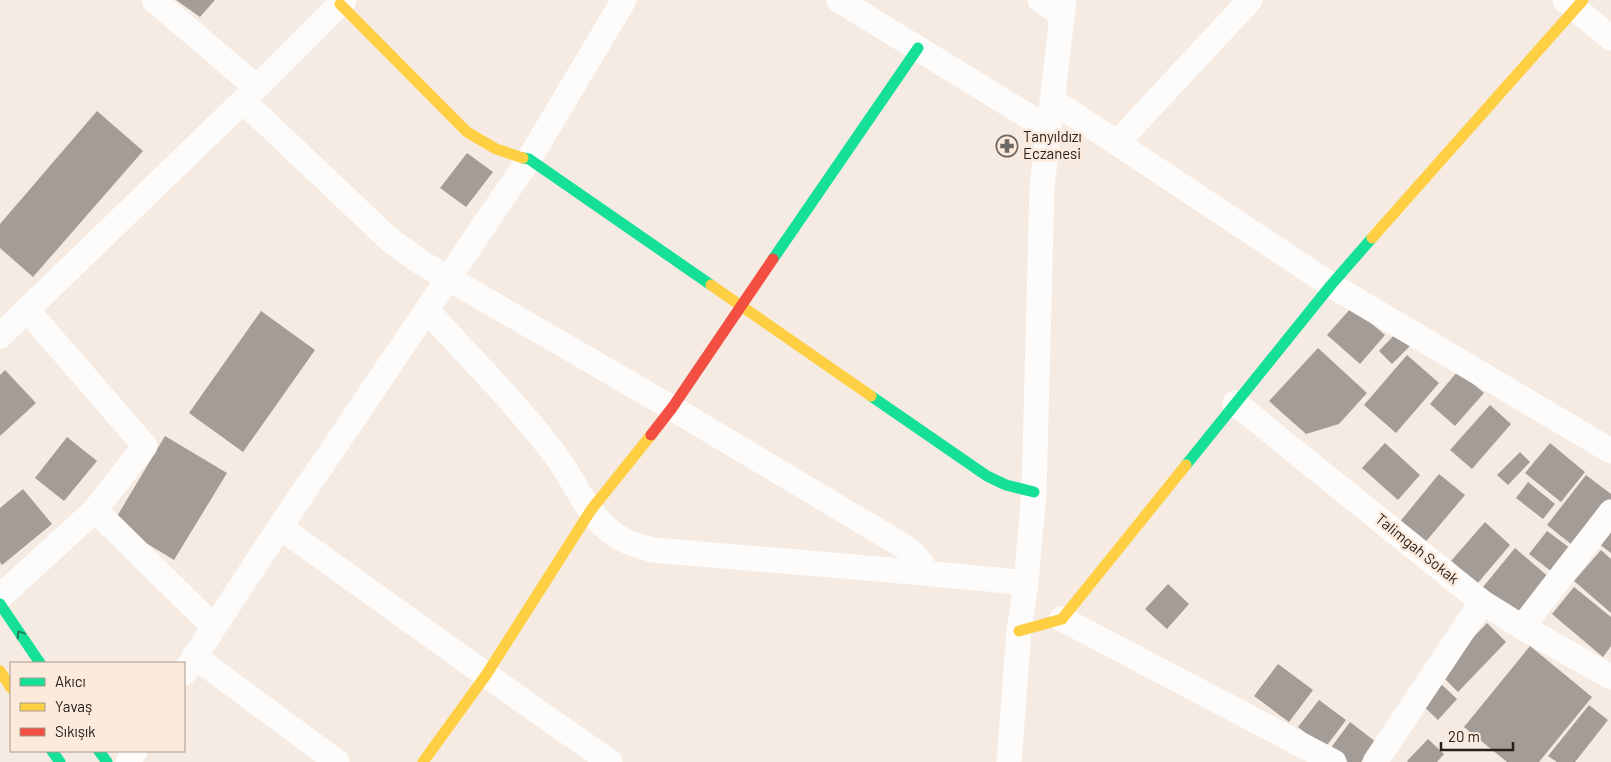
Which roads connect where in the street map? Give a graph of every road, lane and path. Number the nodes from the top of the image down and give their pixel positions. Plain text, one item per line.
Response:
1 (154, 0) edge
2 (624, 0) edge
3 (839, 0) edge
4 (1040, 0) edge
5 (1250, 0) edge
6 (342, 2) edge
7 (1575, 3) edge
8 (1063, 8) edge
9 (1611, 38) edge
10 (918, 48) junction
11 (250, 94) junction
12 (1052, 100) junction
13 (1049, 129) junction
14 (1117, 143) junction
15 (529, 159) junction
16 (448, 278) junction
17 (1331, 285) junction
18 (741, 305) junction
19 (27, 310) junction
20 (427, 310) junction
21 (0, 336) edge
22 (1235, 403) junction
23 (672, 408) junction
24 (1611, 450) edge
25 (1034, 492) junction
26 (95, 510) junction
27 (591, 510) junction
28 (1611, 512) edge
29 (280, 527) junction
30 (926, 572) junction
31 (1026, 583) junction
32 (0, 597) edge
33 (1482, 602) junction
34 (0, 604) edge
35 (1062, 619) junction
36 (214, 627) junction
37 (1522, 628) junction
38 (1019, 631) junction
39 (39, 662) edge
40 (189, 664) edge
41 (0, 671) edge
42 (486, 675) junction
43 (1611, 677) edge
44 (10, 686) edge
45 (337, 762) edge
46 (424, 762) edge
47 (610, 762) edge
48 (1009, 762) edge
49 (1334, 762) edge
50 (1375, 762) edge

1 - 11 street
2 - 15 street
3 - 10 street
4 - 8 street
5 - 14 street
6 - 11 street
6 - 15 street
7 - 9 street
7 - 17 street
8 - 12 street
10 - 13 street
10 - 18 street
11 - 16 street
11 - 19 street
12 - 13 street
12 - 14 street
13 - 25 street
14 - 17 street
15 - 16 street
15 - 18 street
16 - 20 street
16 - 23 street
17 - 22 street
17 - 24 street
18 - 23 street
18 - 25 street
19 - 21 street
19 - 26 street
20 - 27 street
20 - 29 street
22 - 33 street, Talimgah Sokak
22 - 35 street
23 - 27 street
23 - 30 street
25 - 31 street
26 - 32 street
26 - 36 street
27 - 30 street
27 - 42 street
28 - 37 street
29 - 36 street
29 - 42 street
30 - 31 street
31 - 38 street
33 - 37 street, Talimgah Sokak
33 - 50 street
39 -> 34 street
35 - 38 street
35 - 49 street
36 - 40 street
37 - 43 street, Talimgah Sokak
38 - 48 street
40 - 45 street
41 - 44 street
42 - 46 street
42 - 47 street

